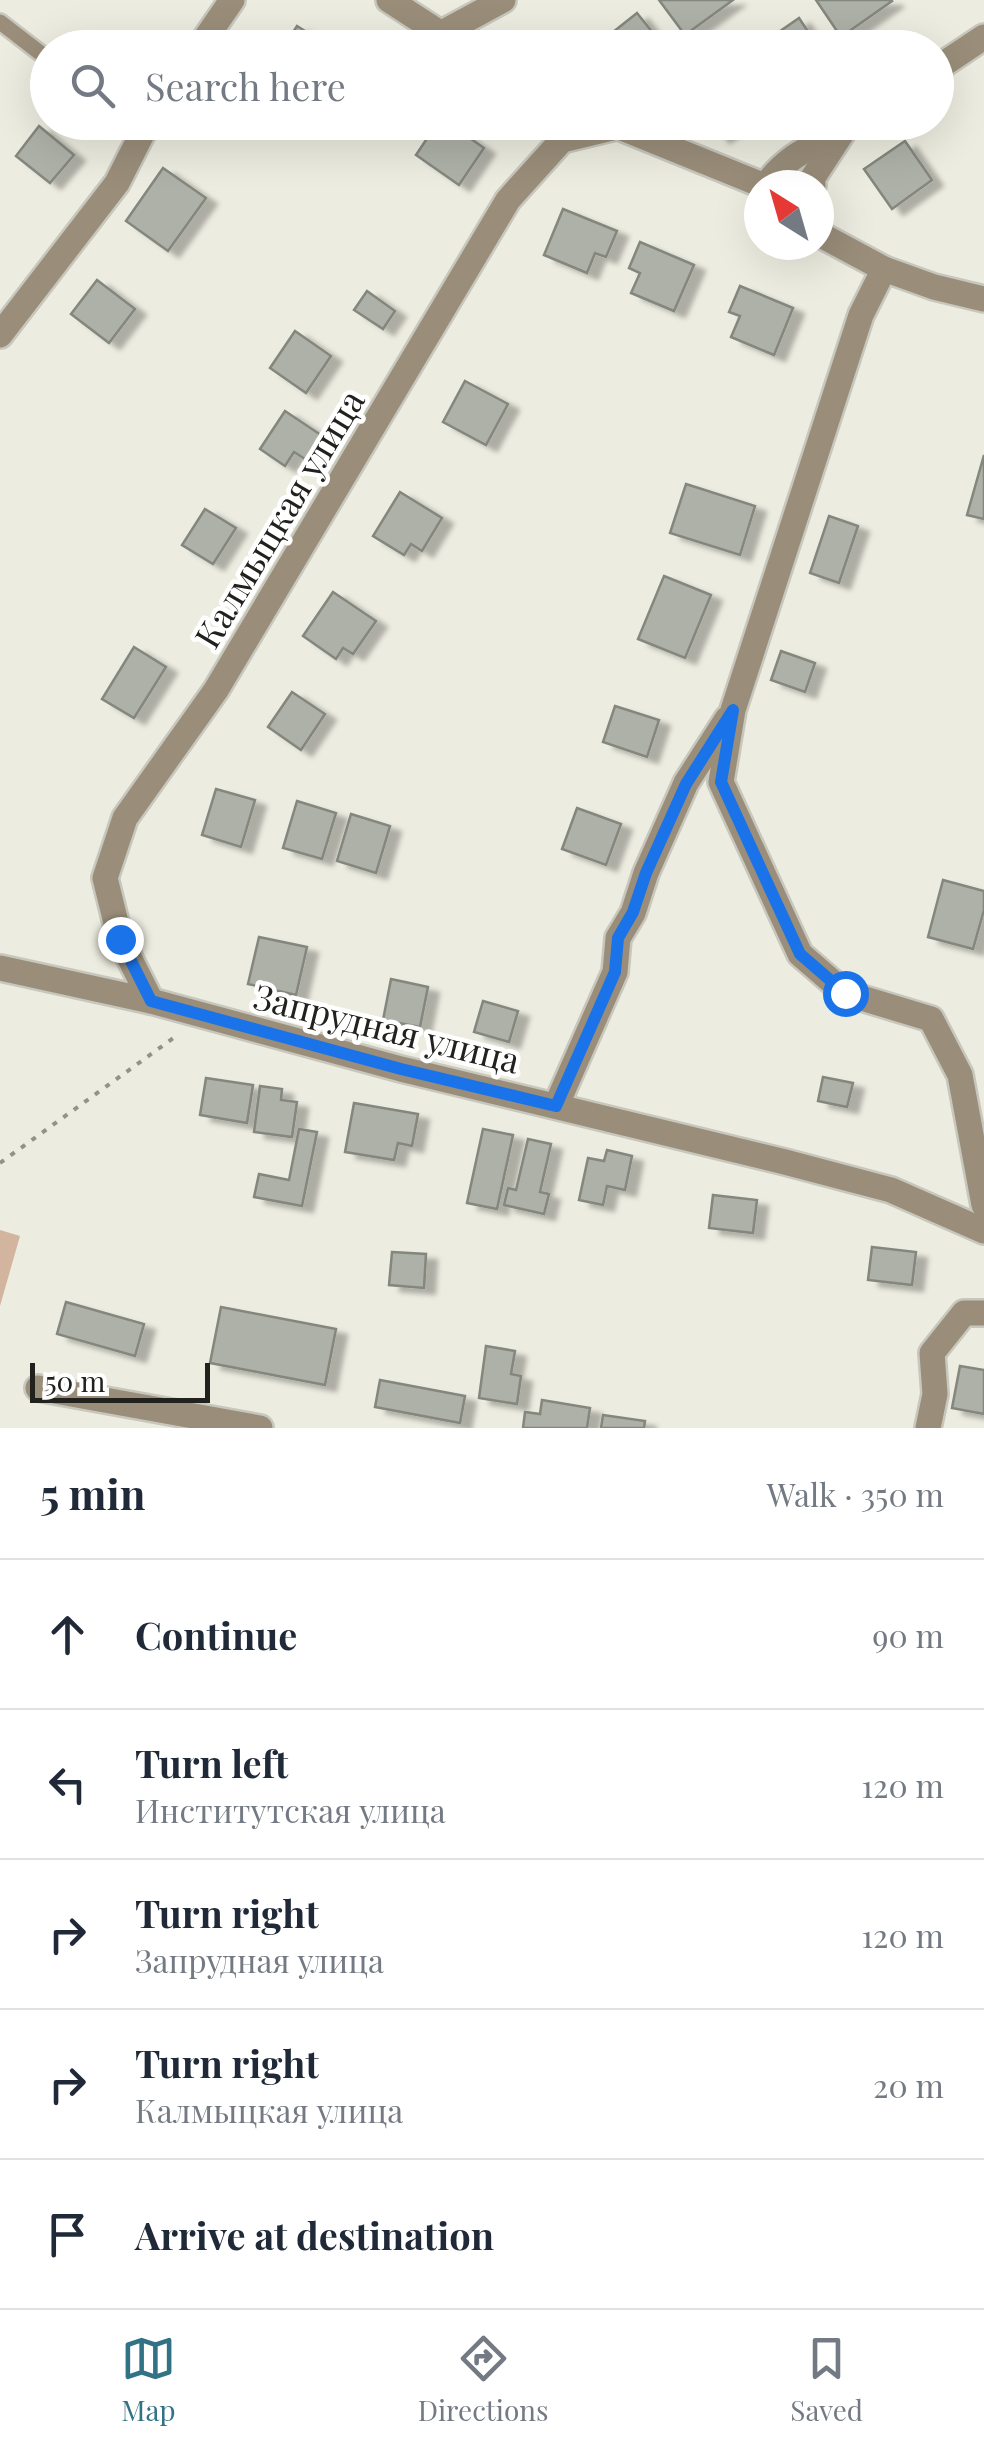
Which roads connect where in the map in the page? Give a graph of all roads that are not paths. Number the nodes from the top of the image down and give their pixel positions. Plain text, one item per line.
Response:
1 (232, 0) edge
2 (389, 0) edge
3 (502, 0) edge
4 (0, 22) edge
5 (211, 30) edge
6 (436, 30) edge
7 (464, 30) edge
8 (984, 38) edge
9 (30, 45) edge
10 (954, 57) edge
11 (139, 140) edge
12 (562, 140) edge
13 (653, 140) edge
14 (822, 140) edge
15 (840, 140) edge
16 (777, 170) edge
17 (818, 170) edge
18 (744, 177) edge
19 (834, 242) edge
20 (884, 269) junction
21 (984, 299) edge
22 (0, 335) edge
23 (733, 710) junction
24 (0, 968) edge
25 (151, 1001) junction
26 (556, 1106) junction
27 (984, 1206) edge
28 (984, 1231) edge
29 (984, 1314) edge
30 (38, 1388) dead end
31 (260, 1428) edge
32 (928, 1428) edge

1 - 5 street
2 - 6 street
3 - 7 street
4 - 9 lane
8 - 10 street
11 - 22 street
12 - 25 street, Калмыцкая улица
13 - 18 street
14 - 16 street
15 - 17 street
19 - 20 street
20 - 21 street
20 - 23 street
23 - 26 street
23 - 27 street
24 - 25 street, Запрудная улица
25 - 26 street, Запрудная улица
26 - 28 street, Запрудная улица
29 - 32 street
30 - 31 street

